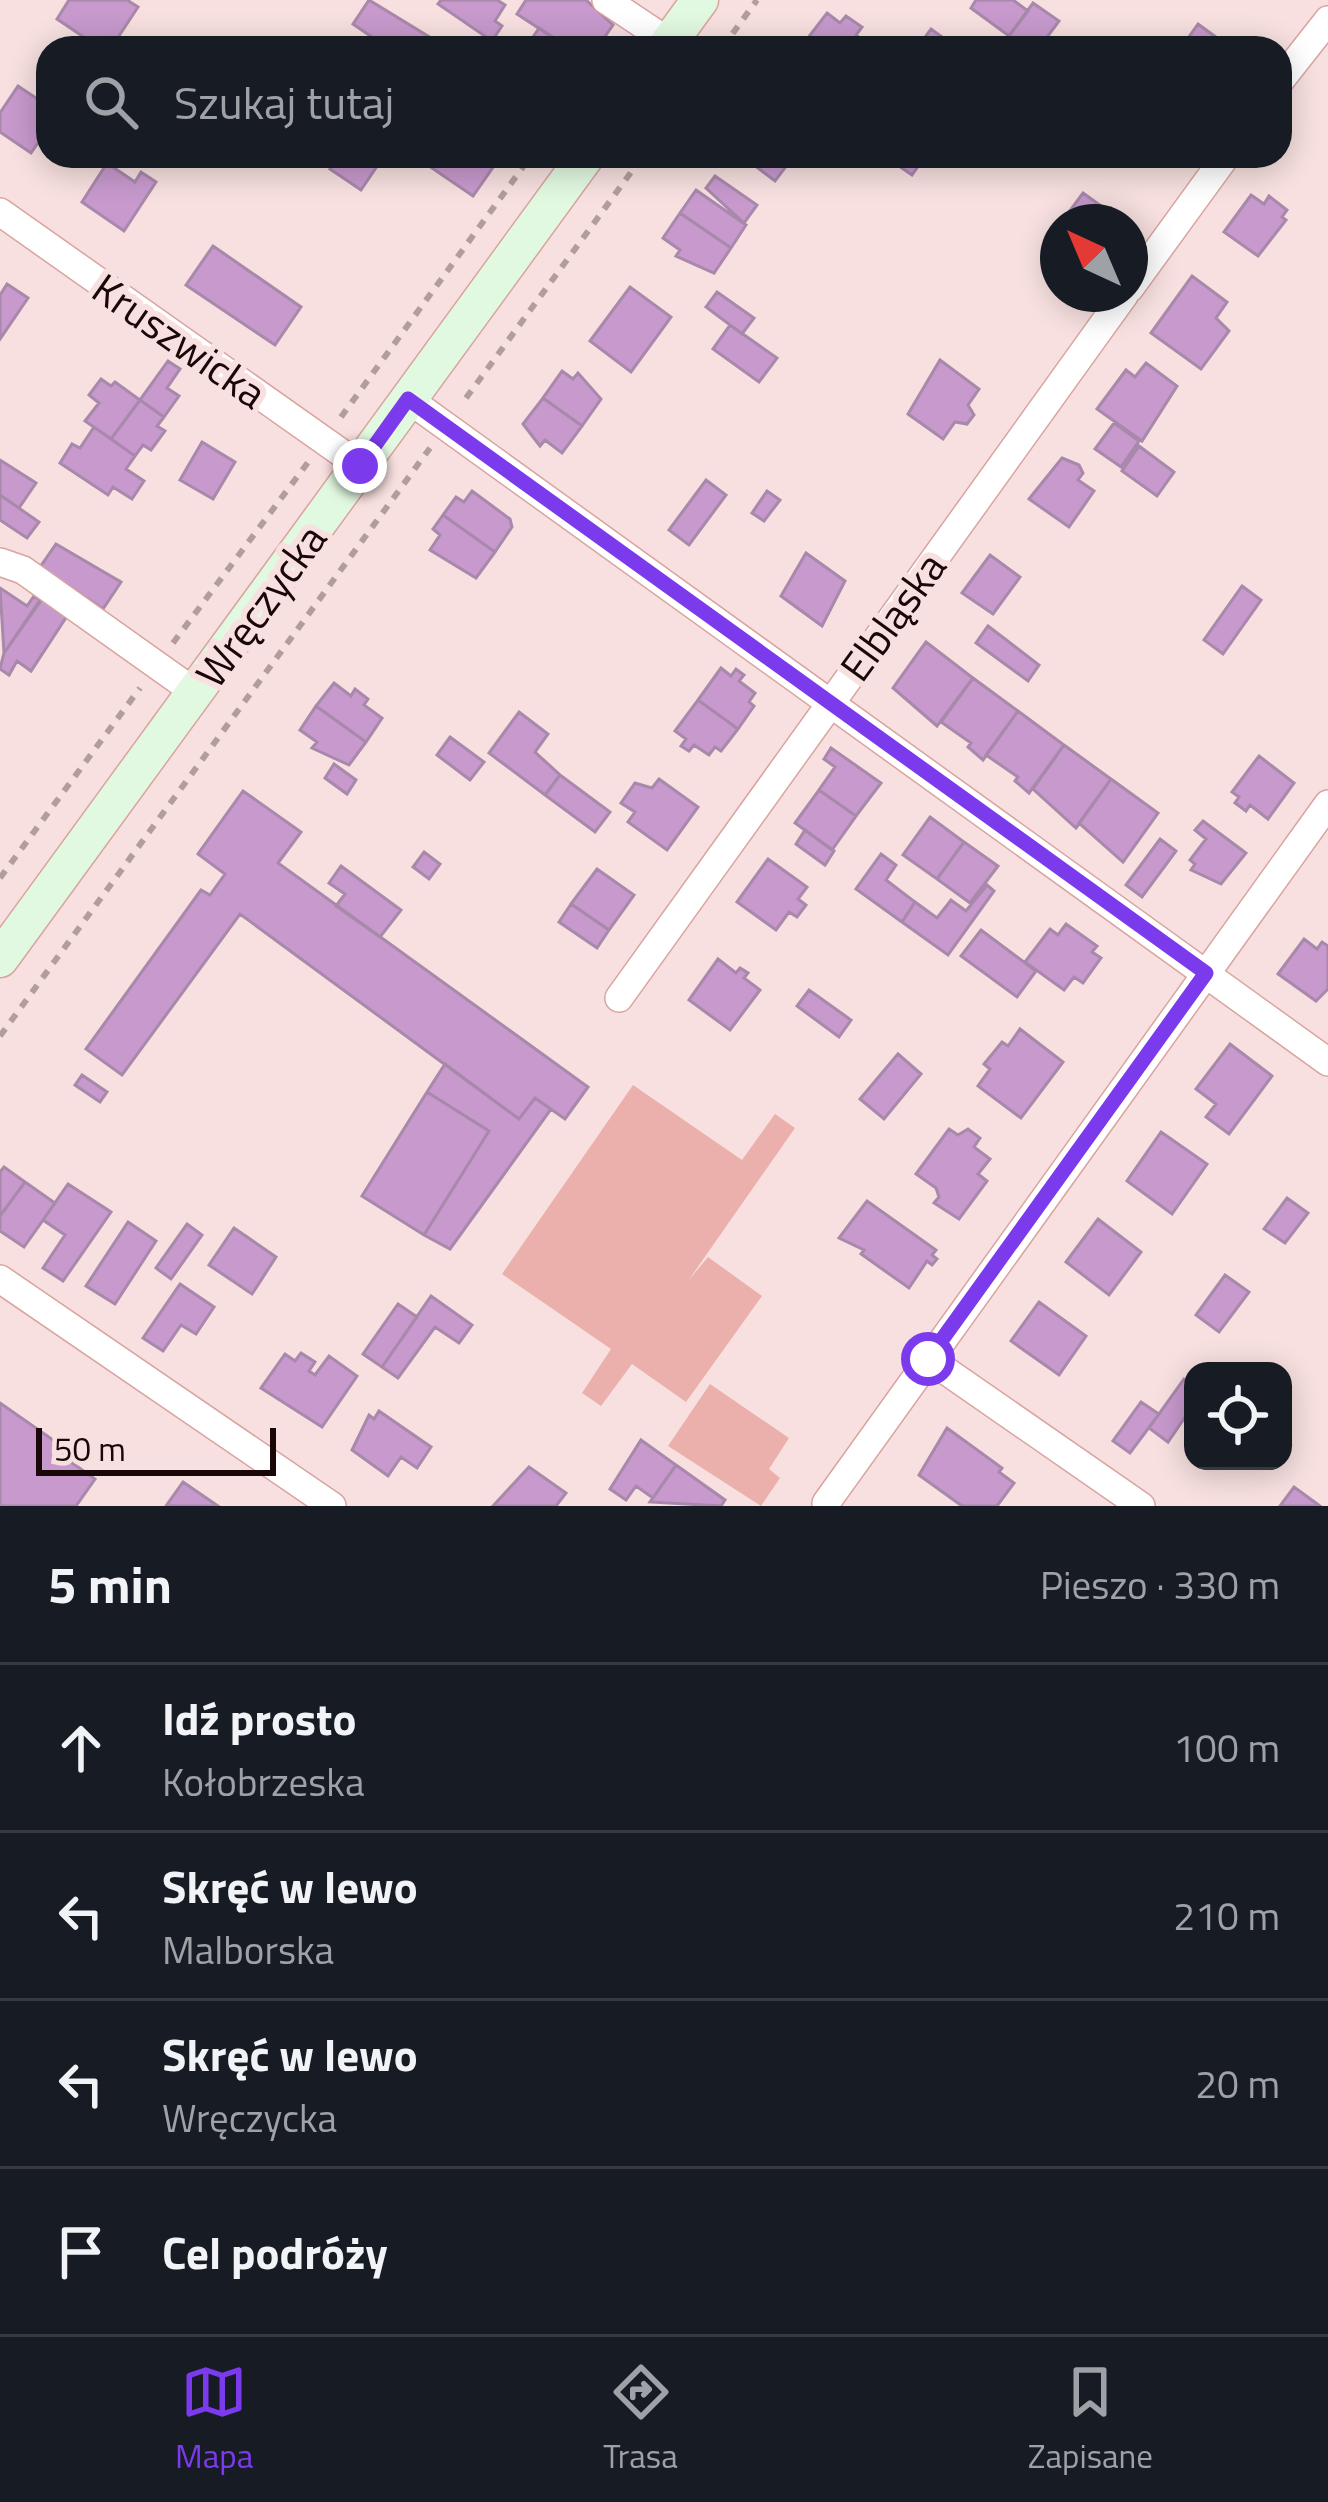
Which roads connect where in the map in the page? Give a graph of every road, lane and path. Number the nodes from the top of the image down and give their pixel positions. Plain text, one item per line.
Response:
1 (606, 0) edge
2 (700, 0) edge
3 (757, 0) edge
4 (1328, 20) edge
5 (655, 36) edge
6 (674, 36) edge
7 (731, 36) edge
8 (1292, 66) edge
9 (523, 168) edge
10 (577, 168) edge
11 (634, 168) edge
12 (1217, 168) edge
13 (0, 212) edge
14 (1148, 263) edge
15 (1113, 312) edge
16 (466, 398) dead end
17 (408, 399) junction
18 (337, 422) dead end
19 (433, 443) dead end
20 (312, 457) dead end
21 (360, 466) junction
22 (0, 562) edge
23 (164, 656) dead end
24 (152, 672) dead end
25 (196, 693) junction
26 (828, 703) junction
27 (1328, 804) edge
28 (0, 878) edge
29 (5, 949) edge
30 (1206, 973) junction
31 (619, 998) dead end
32 (0, 1036) edge
33 (1328, 1062) edge
34 (0, 1280) edge
35 (928, 1359) junction
36 (826, 1503) dead end
37 (332, 1506) edge
38 (1141, 1506) edge

1 - 5 street
2 - 6 main road
3 - 7 path
4 - 8 street
9 - 18 path
10 - 17 main road, Wręczycka
11 - 16 path
12 - 14 street, Elbląska
13 - 21 street, Kruszwicka
15 - 26 street, Elbląska
17 - 21 main road, Wręczycka
17 - 26 street
19 - 32 path
20 - 23 path
21 - 25 main road, Wręczycka
22 - 25 street
24 - 28 path
25 - 29 main road, Wręczycka
26 - 30 street
26 - 31 street, Elbląska
27 - 30 street
30 - 33 street
30 - 35 street
34 - 37 street
35 - 36 street
35 - 38 street

